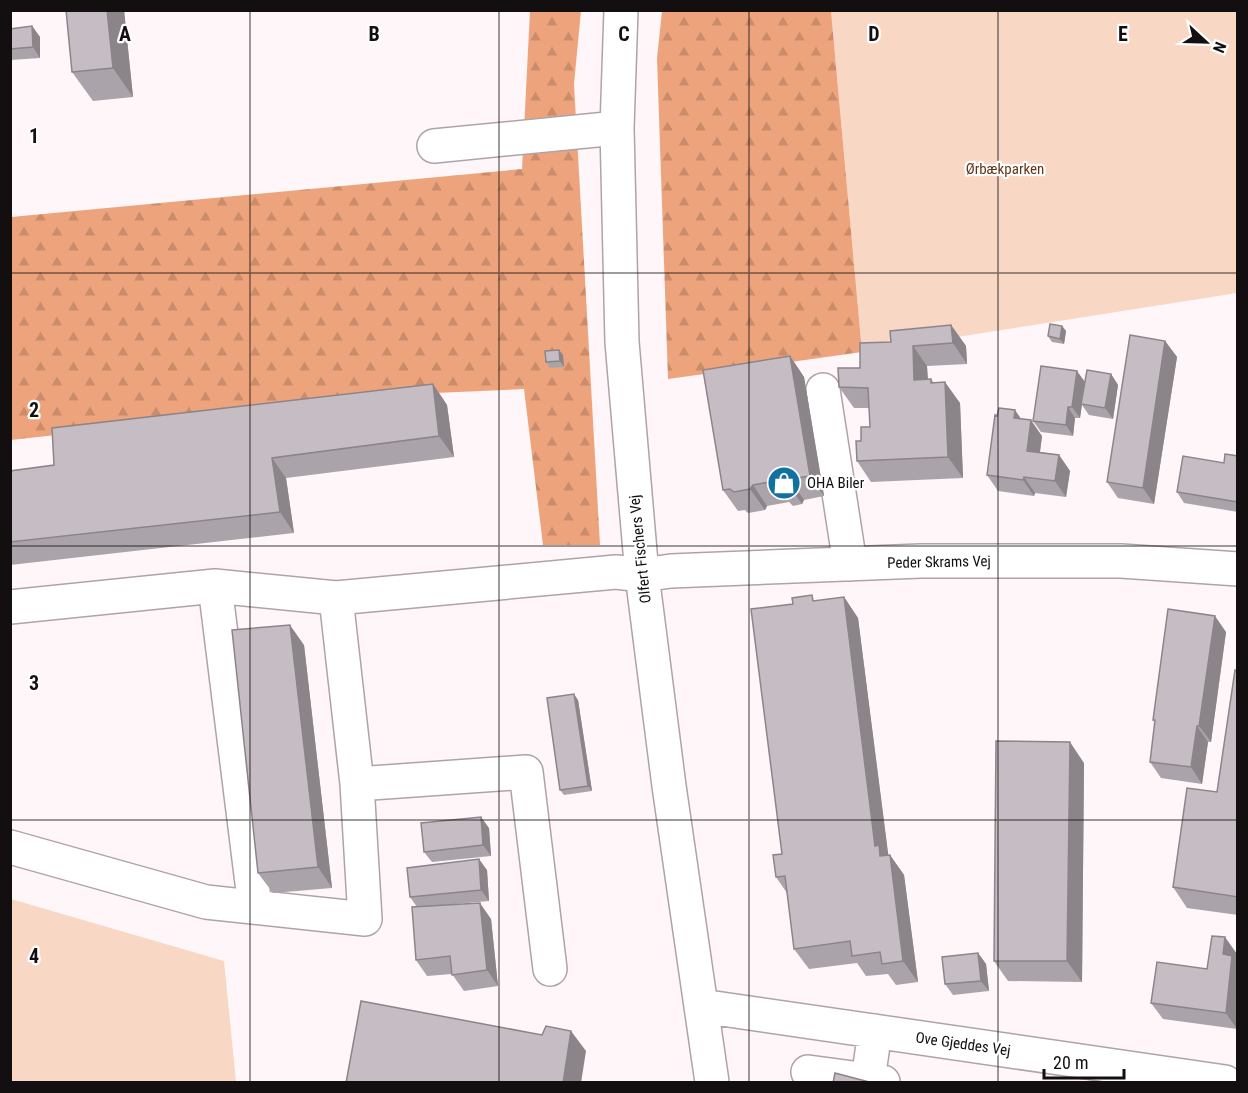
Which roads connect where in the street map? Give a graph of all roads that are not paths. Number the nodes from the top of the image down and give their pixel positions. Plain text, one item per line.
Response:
1 (621, 10) edge
2 (617, 128) junction
3 (434, 146) dead end
4 (823, 390) dead end
5 (850, 564) junction
6 (1238, 569) edge
7 (642, 574) junction
8 (215, 586) junction
9 (336, 598) junction
10 (10, 607) edge
11 (357, 784) junction
12 (10, 847) edge
13 (255, 907) junction
14 (550, 969) dead end
15 (701, 1006) junction
16 (876, 1031) junction
17 (1056, 1070) edge
18 (808, 1072) dead end
19 (875, 1081) edge
20 (1210, 1081) edge
21 (712, 1083) edge

1 - 2 street, Olfert Fischers Vej
2 - 3 street
2 - 7 street, Olfert Fischers Vej
4 - 5 street
5 - 6 street, Peder Skrams Vej
5 - 7 street, Peder Skrams Vej
7 - 9 street, Peder Skrams Vej
7 - 15 street, Olfert Fischers Vej
8 - 9 street, Peder Skrams Vej
8 - 10 street, Peder Skrams Vej
8 - 13 street
9 - 11 street
11 - 13 street
11 - 14 street
12 - 13 street
15 - 16 street, Ove Gjeddes Vej
15 - 21 street, Olfert Fischers Vej
16 - 17 street, Ove Gjeddes Vej
16 - 19 street
17 - 20 street, Ove Gjeddes Vej
18 - 19 street

